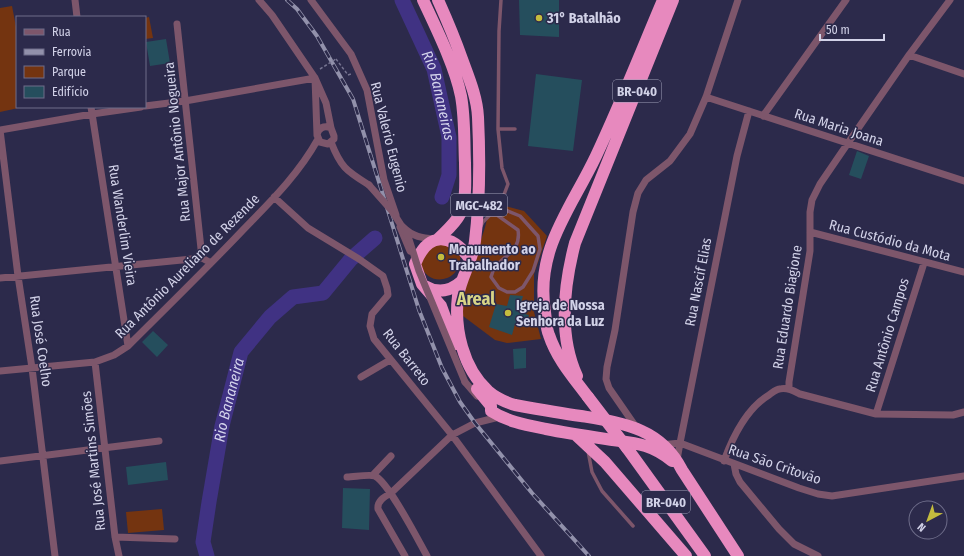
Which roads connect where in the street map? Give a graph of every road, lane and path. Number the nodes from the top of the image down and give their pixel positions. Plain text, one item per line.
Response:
1 (74, 0) edge
2 (259, 0) edge
3 (311, 0) edge
4 (423, 0) edge
5 (438, 0) edge
6 (501, 0) edge
7 (663, 0) edge
8 (673, 0) edge
9 (738, 0) edge
10 (846, 0) edge
11 (950, 0) edge
12 (77, 16) edge
13 (178, 24) dead end
14 (451, 29) junction
15 (438, 33) junction
16 (909, 55) junction
17 (320, 69) dead end
18 (964, 74) edge
19 (348, 75) dead end
20 (315, 78) junction
21 (706, 97) junction
22 (186, 101) junction
23 (146, 106) edge
24 (125, 108) edge
25 (92, 110) edge
26 (749, 111) junction
27 (763, 116) junction
28 (331, 128) junction
29 (498, 129) junction
30 (515, 129) dead end
31 (0, 130) edge
32 (317, 137) junction
33 (331, 142) junction
34 (848, 143) junction
35 (964, 181) edge
36 (274, 197) junction
37 (479, 200) junction
38 (498, 208) junction
39 (497, 215) junction
40 (398, 221) junction
41 (810, 232) junction
42 (438, 239) junction
43 (475, 243) junction
44 (202, 258) junction
45 (470, 259) junction
46 (211, 263) junction
47 (924, 263) junction
48 (415, 264) junction
49 (116, 266) junction
50 (964, 272) edge
51 (18, 276) junction
52 (0, 278) edge
53 (462, 281) junction
54 (422, 284) junction
55 (128, 346) junction
56 (390, 360) junction
57 (95, 362) junction
58 (32, 368) junction
59 (0, 371) edge
60 (361, 377) dead end
61 (789, 389) junction
62 (586, 394) junction
63 (495, 408) junction
64 (964, 412) edge
65 (876, 414) junction
66 (612, 421) junction
67 (636, 428) junction
68 (452, 435) junction
69 (576, 435) junction
70 (609, 440) junction
71 (159, 441) dead end
72 (586, 444) junction
73 (664, 444) junction
74 (680, 444) junction
75 (651, 447) junction
76 (106, 448) junction
77 (42, 456) junction
78 (392, 456) dead end
79 (0, 461) edge
80 (724, 461) junction
81 (734, 464) junction
82 (680, 465) junction
83 (373, 475) junction
84 (964, 476) edge
85 (347, 477) dead end
86 (391, 493) junction
87 (632, 526) dead end
88 (115, 538) junction
89 (175, 539) dead end
90 (55, 556) edge
91 (119, 556) edge
92 (405, 556) edge
93 (427, 556) edge
94 (541, 556) edge
95 (686, 556) edge
96 (704, 556) edge
97 (738, 556) edge
98 (818, 556) edge

1 - 12 street
2 - 20 street
3 - 40 street, Rua Valerio Eugenio
4 - 15 highway, MGC-482
5 - 14 highway, MGC-482
6 - 29 lane
7 - 62 highway, BR-040
8 - 62 highway, BR-040
9 - 21 street
10 - 27 street
11 - 16 street, Rua Eduardo Biagione
13 - 22 street, Rua Major Antônio Nogueira
14 - 15 highway
14 - 37 highway, MGC-482
15 - 42 highway, MGC-482
16 - 18 street
16 - 34 street, Rua Eduardo Biagione
17 - 19 path, bridge
20 - 22 street
20 - 28 street
20 - 32 street
21 - 26 street, Rua Maria Joana
21 - 67 street
22 - 23 street
22 - 44 street, Rua Major Antônio Nogueira
24 - 25 street
25 - 31 street
25 - 49 street, Rua Wanderlim Vieira
26 - 27 street, Rua Maria Joana
26 - 74 street, Rua Nascif Elias
27 - 34 street, Rua Maria Joana
28 - 32 street
28 - 33 street
29 - 30 lane
29 - 38 lane
31 - 51 street, Rua José Coelho
32 - 33 street
32 - 36 street, Rua Antônio Aureliano de Rezende
33 - 63 street, bridge
34 - 35 street, Rua Maria Joana
34 - 41 street, Rua Eduardo Biagione
36 - 46 street, Rua Antônio Aureliano de Rezende
36 - 56 street, Rua Barreto
37 - 38 lane
37 - 43 highway, MGC-482
38 - 39 lane
38 - 39 lane
39 - 43 lane
40 - 42 street, Rua Valerio Eugenio
40 - 48 street, Rua Valerio Eugenio
41 - 47 street, Rua Custódio da Mota
41 - 61 street, Rua Eduardo Biagione
42 - 45 highway
42 - 48 highway, MGC-482
43 - 45 highway, MGC-482
44 - 46 street
44 - 49 street
45 - 53 highway, MGC-482
46 - 55 street, Rua Antônio Aureliano de Rezende
47 - 50 street, Rua Custódio da Mota
47 - 65 street, Rua Antônio Campos
48 - 54 highway
49 - 51 street
49 - 55 street, Rua Wanderlim Vieira
51 - 52 street
51 - 58 street, Rua José Coelho
53 - 54 highway
53 - 63 highway, MGC-482
54 - 63 highway
55 - 57 street, Rua Antônio Aureliano de Rezende
56 - 60 street
56 - 68 street, Rua Barreto
57 - 58 street, Rua Antônio Aureliano de Rezende
57 - 76 street, Rua José Martins Simões
58 - 59 street, Rua Antônio Aureliano de Rezende
58 - 77 street, Rua José Coelho
61 - 65 street, Rua Eduardo Biagione
61 - 80 street, Rua Eduardo Biagione
62 - 96 highway, BR-040, bridge
63 - 66 highway, MGC-482
63 - 68 street
63 - 69 highway, MGC-482
64 - 65 street, Rua Eduardo Biagione
66 - 67 highway, MGC-482
66 - 70 highway
67 - 73 highway, MGC-482
68 - 86 street
68 - 94 street, Rua Barreto
69 - 70 highway, MGC-482
69 - 72 highway
70 - 75 highway, MGC-482
71 - 76 street
72 - 87 lane
72 - 95 highway
73 - 74 street, Rua São Critovão
73 - 75 street, Rua São Critovão
73 - 82 highway, MGC-482
74 - 80 street, Rua São Critovão
74 - 82 street, Rua Nascif Elias
75 - 82 highway, MGC-482
76 - 77 street
76 - 88 street, Rua José Martins Simões
77 - 79 street
77 - 90 street, Rua José Coelho
78 - 83 street
80 - 81 street, Rua São Critovão
81 - 84 street, Rua São Critovão
81 - 98 street
82 - 97 highway, MGC-482
83 - 85 street
83 - 86 street
86 - 92 street
86 - 93 street
88 - 89 street
88 - 91 street, Rua José Martins Simões

